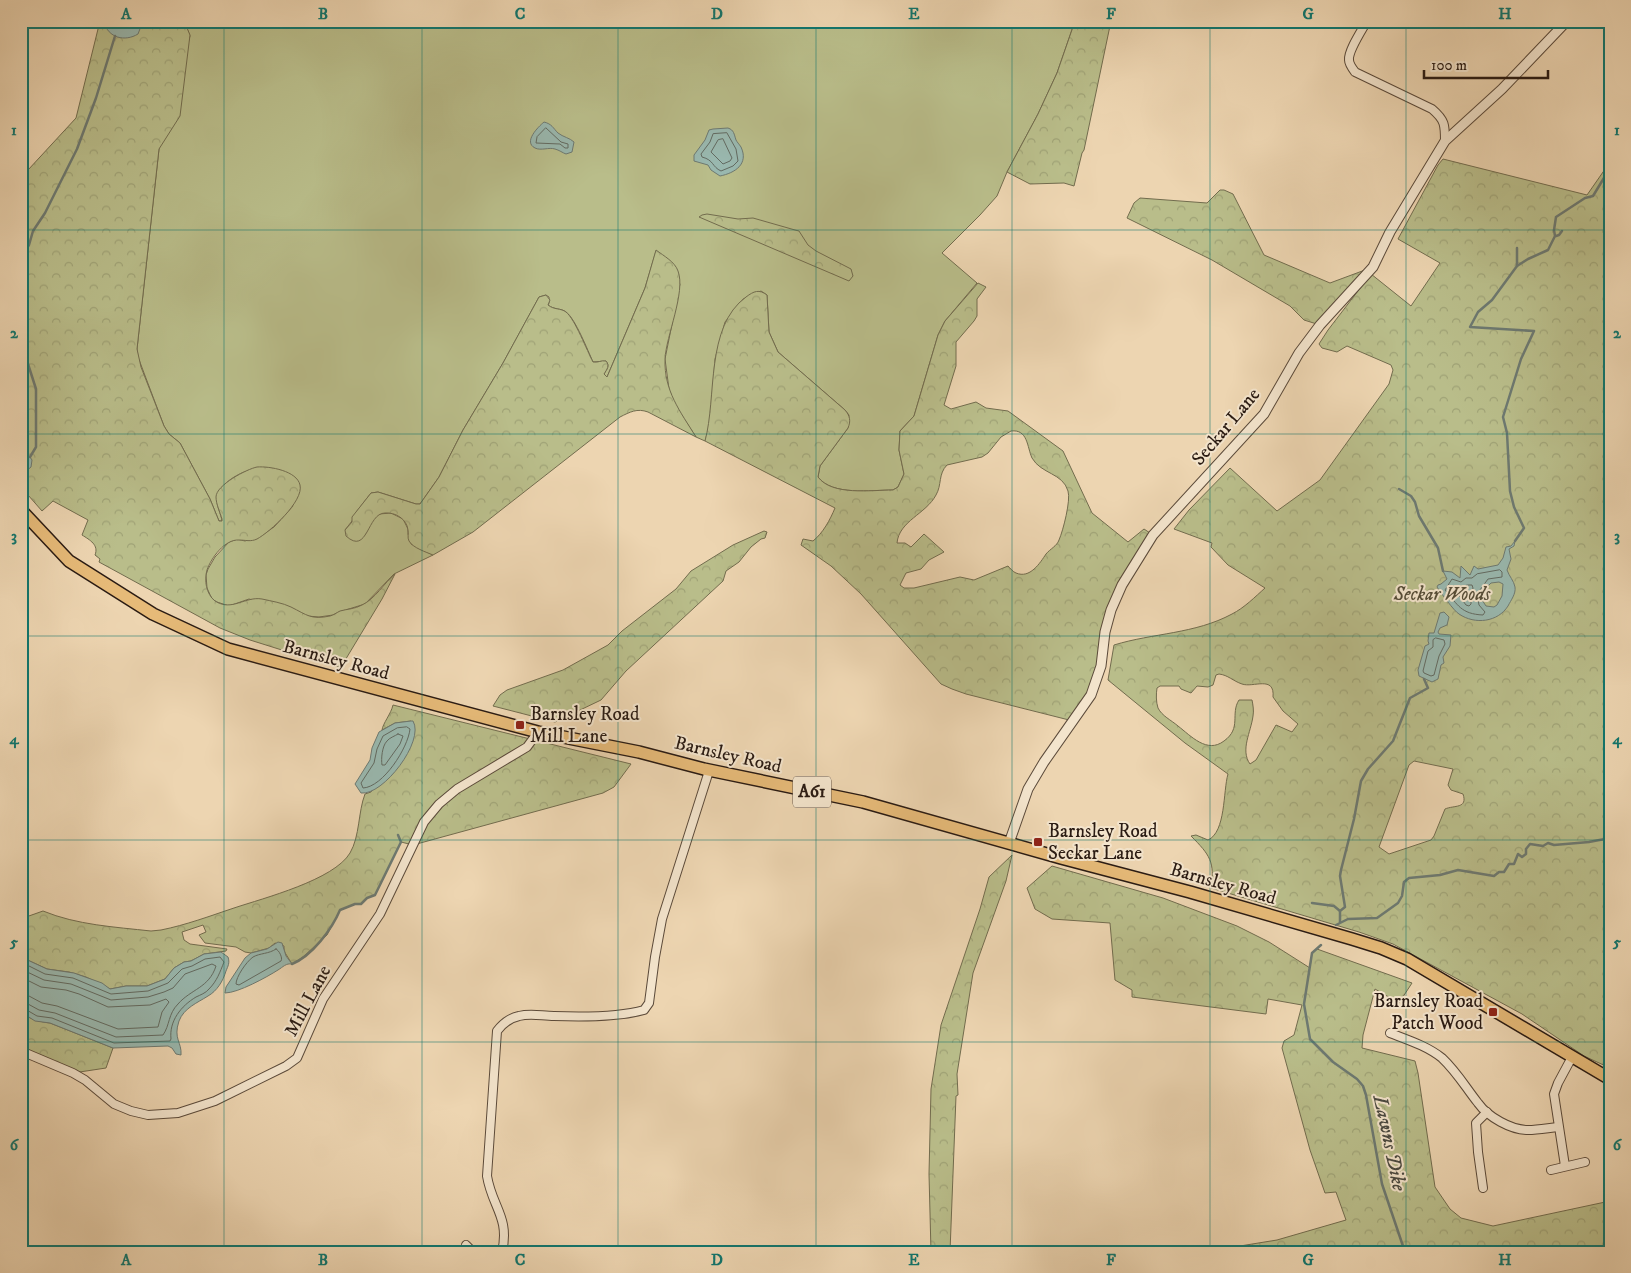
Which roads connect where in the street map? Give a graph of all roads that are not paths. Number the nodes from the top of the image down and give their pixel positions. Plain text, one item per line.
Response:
1 (1367, 21) edge
2 (1567, 21) edge
3 (1445, 141) junction
4 (21, 510) edge
5 (538, 732) junction
6 (709, 771) junction
7 (1009, 843) junction
8 (1390, 1033) dead end
9 (21, 1050) edge
10 (1572, 1057) junction
11 (1610, 1079) edge
12 (1487, 1112) junction
13 (1558, 1127) junction
14 (1585, 1162) dead end
15 (1565, 1166) junction
16 (1551, 1170) dead end
17 (1483, 1188) dead end
18 (466, 1245) dead end
19 (473, 1252) edge
20 (502, 1252) edge

1 - 3 street
2 - 3 street, Seckar Lane
3 - 7 street, Seckar Lane
4 - 5 main road, Barnsley Road / A61
5 - 6 main road, Barnsley Road / A61
5 - 9 street, Mill Lane
6 - 7 main road, Barnsley Road / A61
6 - 20 street
7 - 10 main road, Barnsley Road / A61
8 - 12 street
10 - 11 main road, Barnsley Road / A61
10 - 13 street
12 - 13 street
12 - 17 street
13 - 15 street
14 - 15 street
15 - 16 street
18 - 19 street

